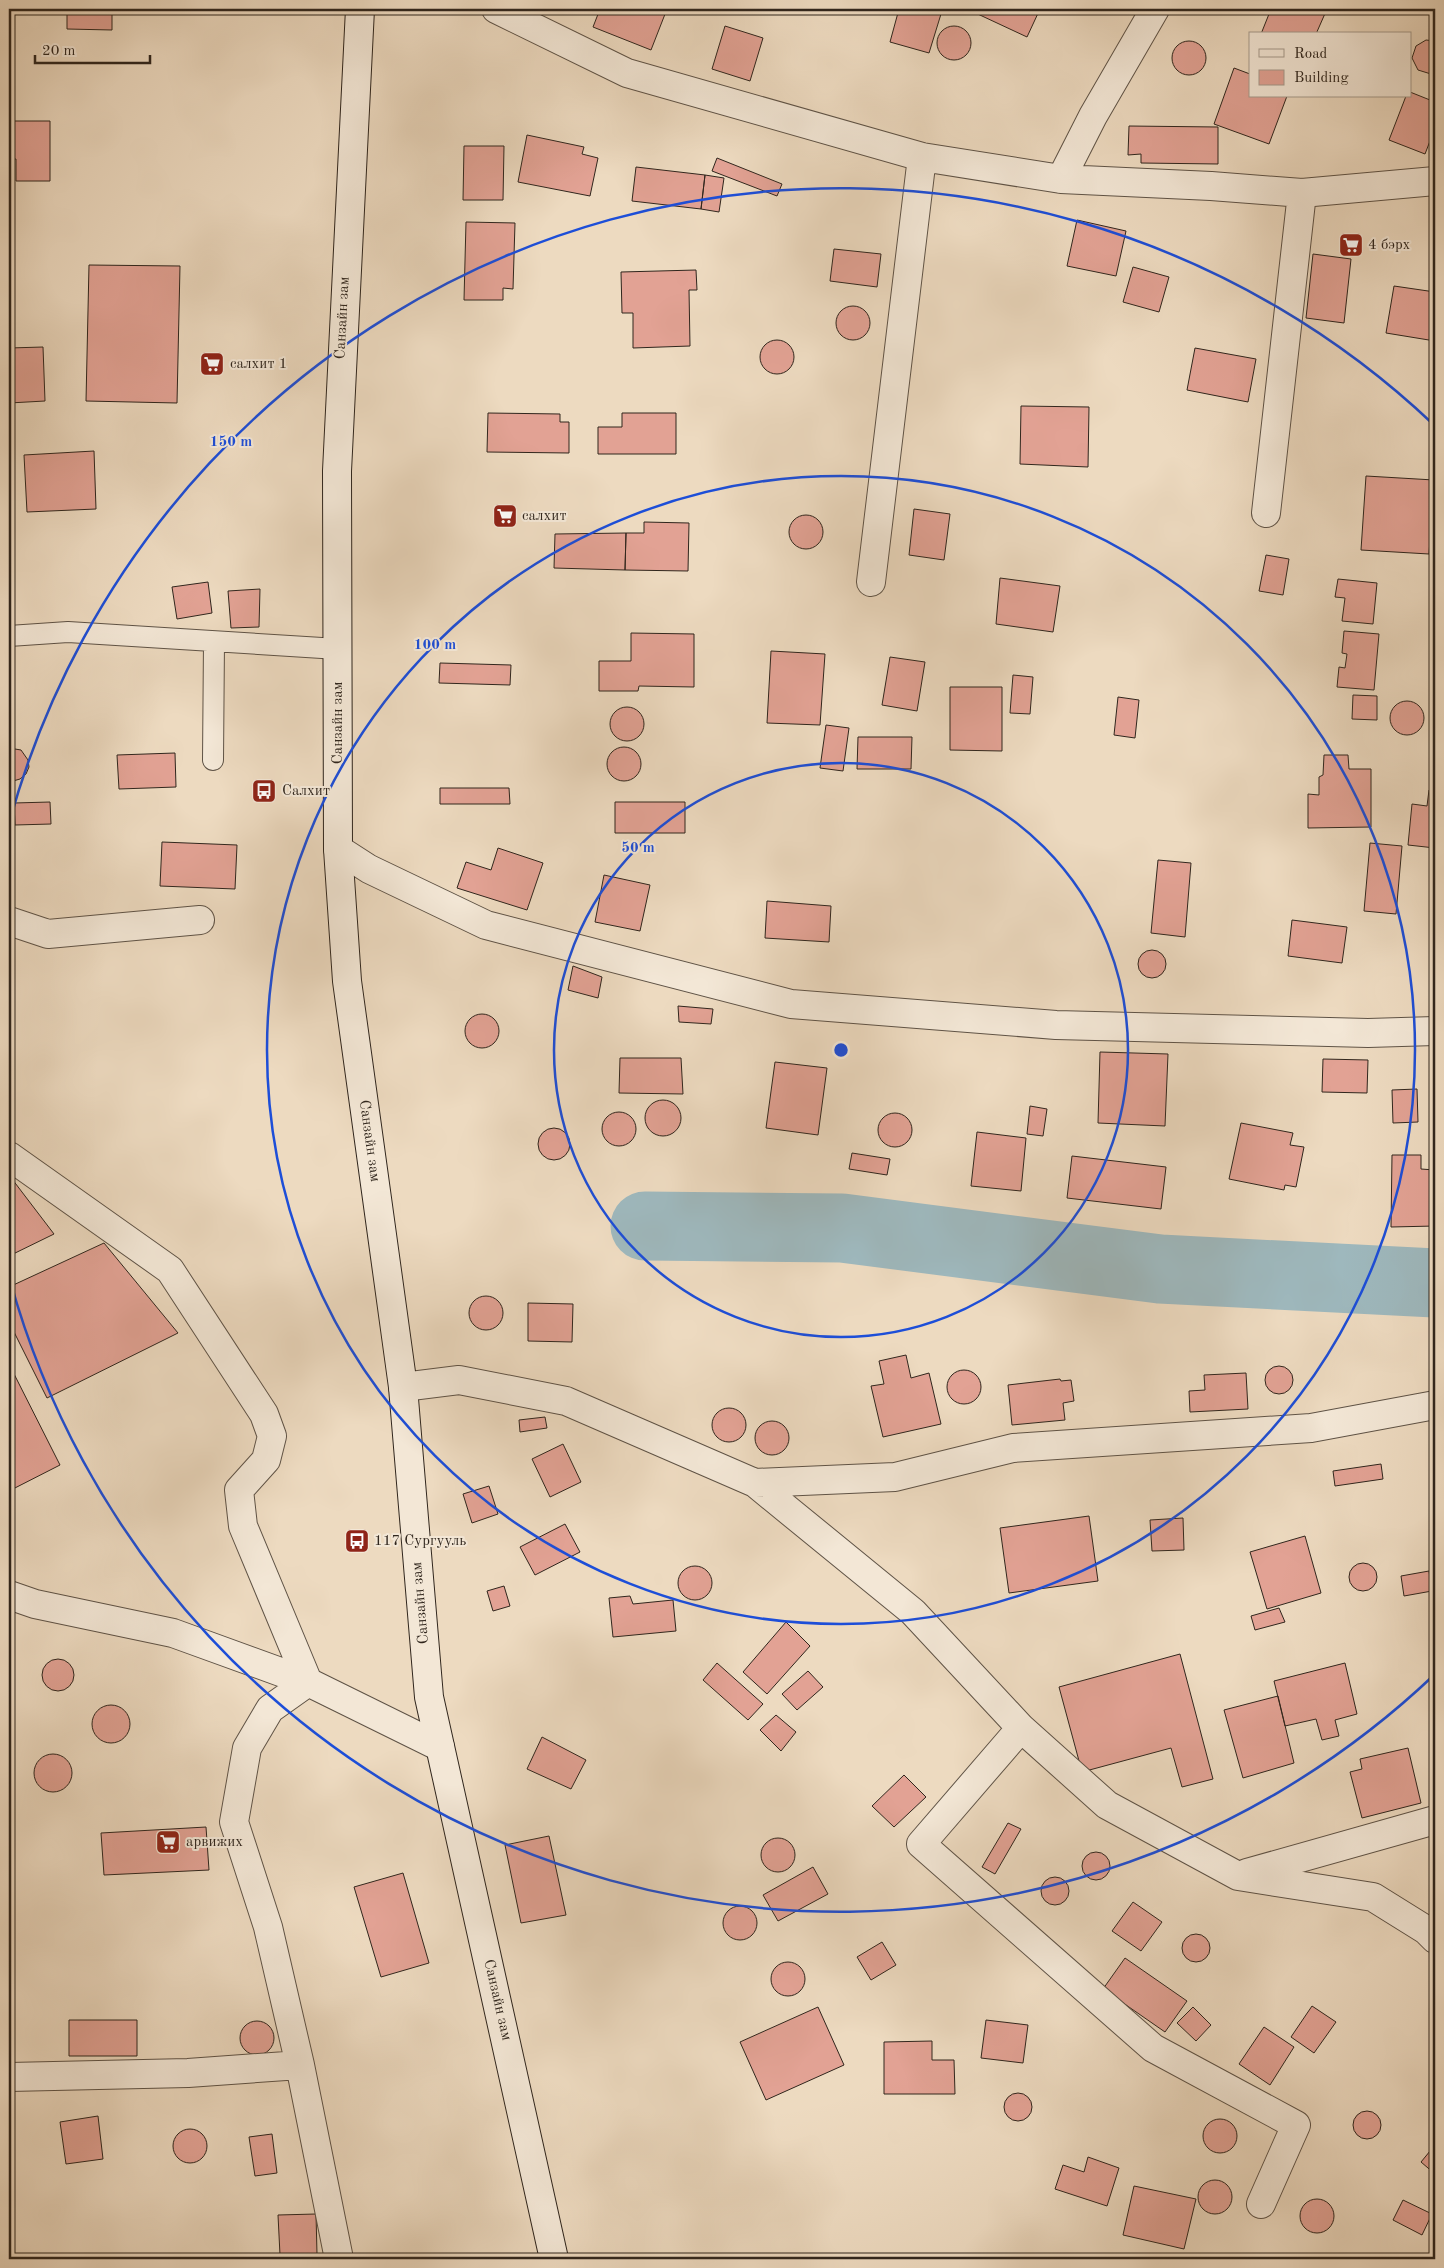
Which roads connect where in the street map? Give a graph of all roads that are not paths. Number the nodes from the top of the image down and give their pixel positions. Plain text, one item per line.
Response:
1 (360, 9) edge
2 (496, 9) edge
3 (1155, 9) edge
4 (922, 157) junction
5 (1061, 179) junction
6 (1435, 181) edge
7 (1302, 193) junction
8 (1266, 513) dead end
9 (871, 582) dead end
10 (9, 636) edge
11 (214, 642) junction
12 (338, 649) junction
13 (213, 760) dead end
14 (338, 849) junction
15 (200, 920) dead end
16 (9, 921) edge
17 (1435, 1031) edge
18 (9, 1156) edge
19 (403, 1387) junction
20 (1435, 1405) edge
21 (755, 1483) junction
22 (9, 1595) edge
23 (308, 1682) junction
24 (1021, 1728) junction
25 (440, 1747) junction
26 (1435, 1820) edge
27 (1238, 1876) junction
28 (1435, 1939) edge
29 (300, 2066) junction
30 (9, 2077) edge
31 (1261, 2204) dead end
32 (339, 2259) edge
33 (554, 2259) edge

1 - 12 street, Санзайн зам
2 - 4 street
3 - 5 street
4 - 5 street
4 - 9 street
5 - 7 street
6 - 7 street
7 - 8 street
10 - 11 lane
11 - 12 lane
11 - 13 lane
12 - 14 street, Санзайн зам
14 - 17 street
14 - 19 street, Санзайн зам
15 - 16 street
18 - 23 street
19 - 21 street
19 - 25 street, Санзайн зам
20 - 21 street
21 - 24 street
22 - 23 street
23 - 25 street
23 - 29 street
24 - 27 street
24 - 31 street
25 - 33 street, Санзайн зам
26 - 27 street
27 - 28 street
29 - 30 street
29 - 32 street

